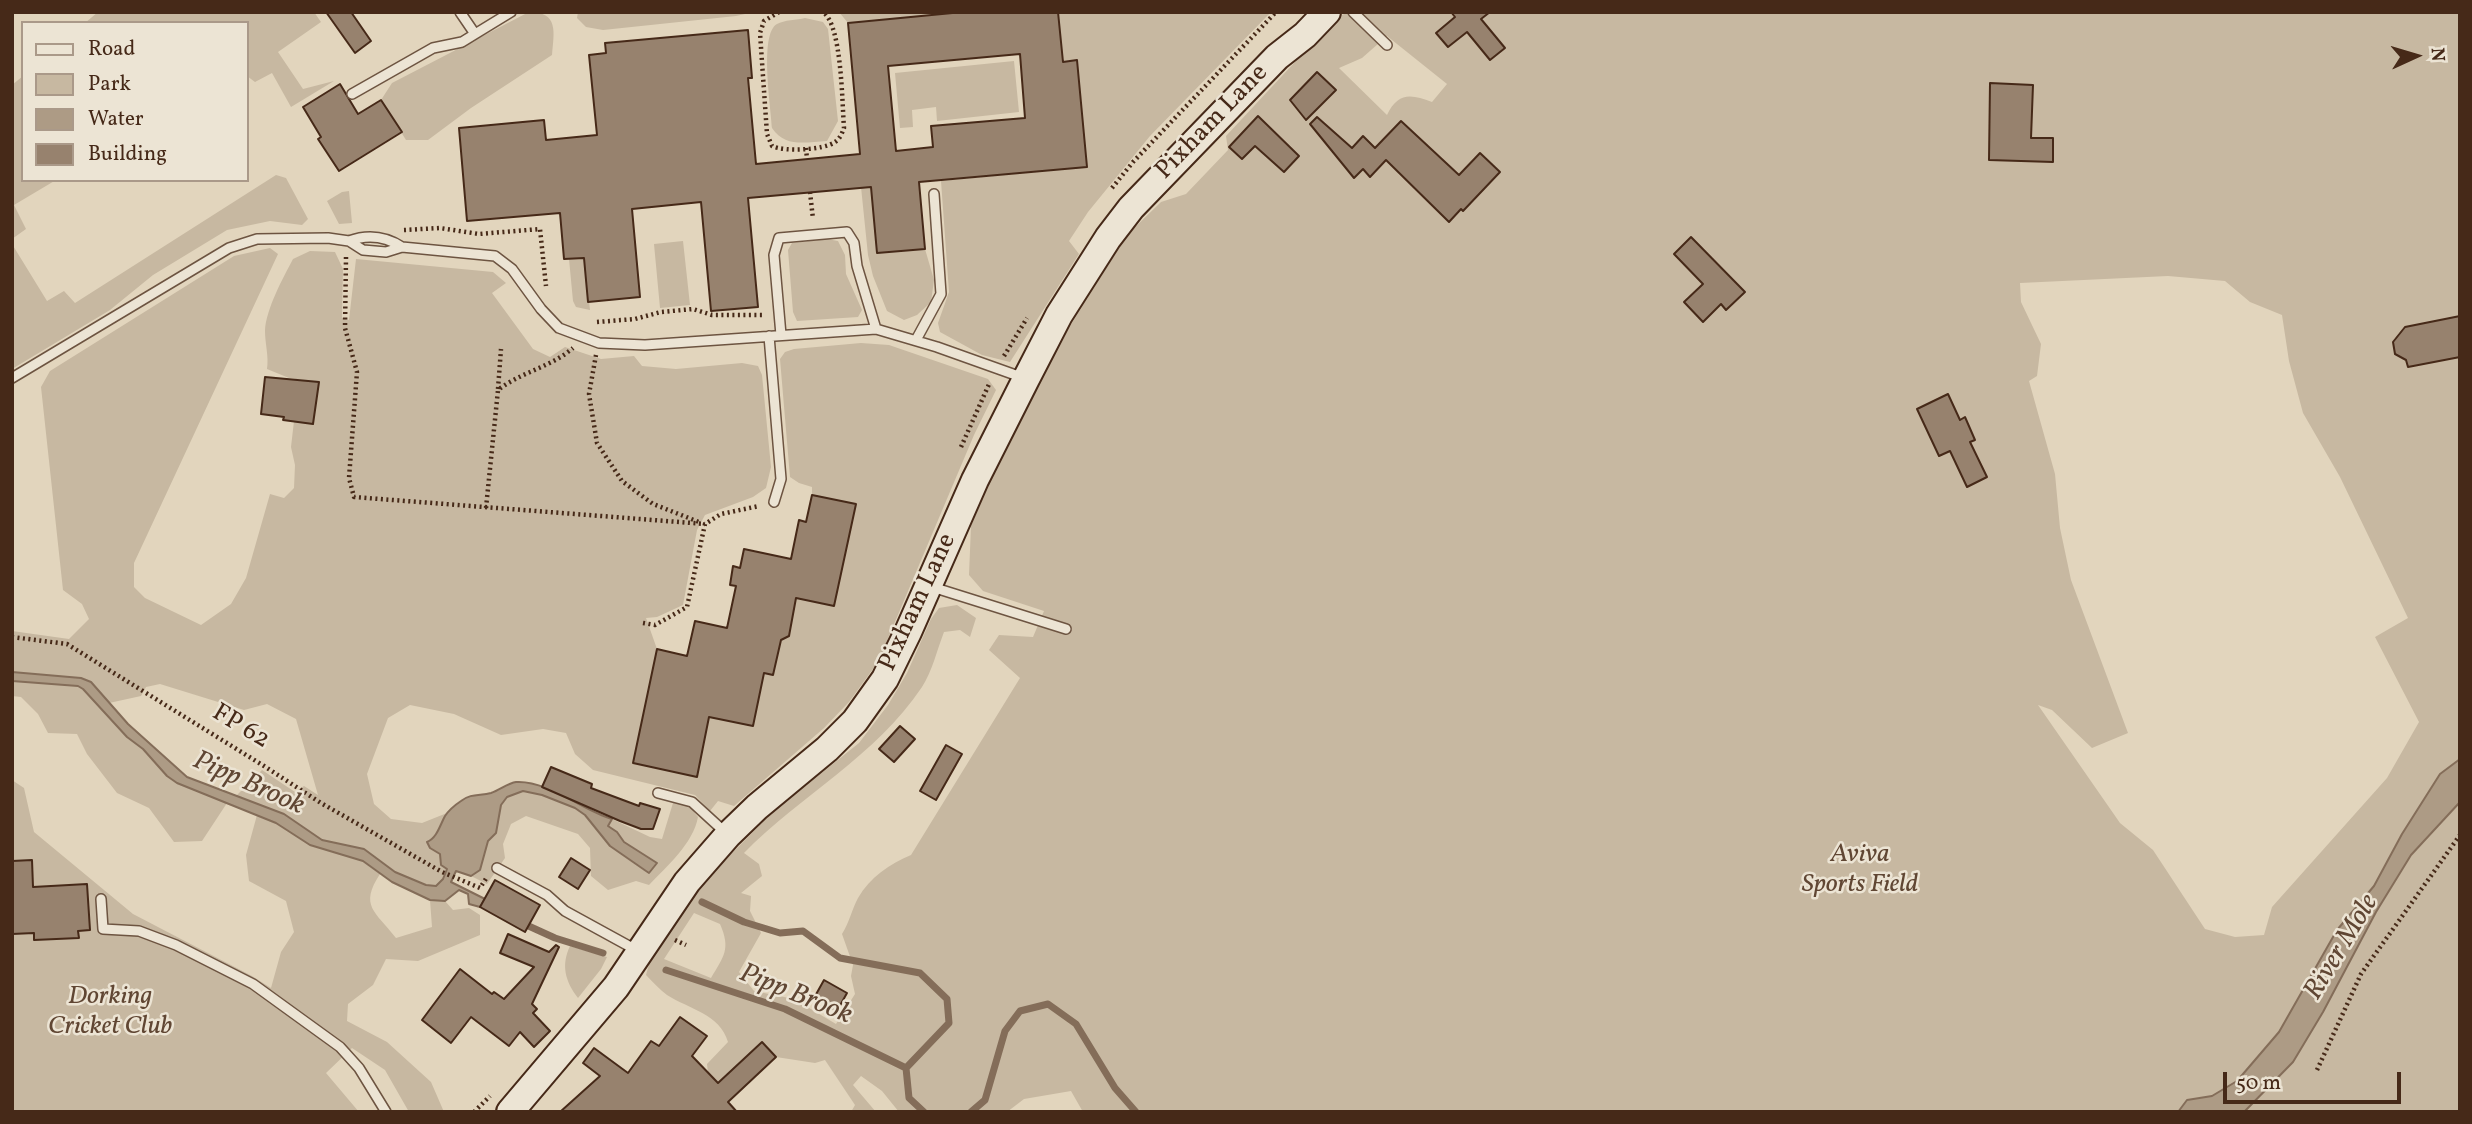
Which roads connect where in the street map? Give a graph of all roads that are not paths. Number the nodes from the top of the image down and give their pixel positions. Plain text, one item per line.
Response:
1 (460, 12) edge
2 (511, 12) edge
3 (1308, 12) edge
4 (1327, 12) edge
5 (1353, 12) edge
6 (475, 34) junction
7 (1387, 45) dead end
8 (1277, 57) junction
9 (352, 94) dead end
10 (934, 194) dead end
11 (349, 242) junction
12 (402, 247) junction
13 (876, 329) junction
14 (781, 335) junction
15 (769, 336) junction
16 (916, 340) junction
17 (12, 378) edge
18 (1026, 379) junction
19 (774, 502) road end
20 (928, 586) junction
21 (1066, 629) dead end
22 (658, 793) dead end
23 (728, 835) junction
24 (497, 868) road end
25 (101, 899) dead end
26 (640, 951) junction
27 (502, 1102) edge
28 (386, 1112) edge

1 - 6 lane
2 - 6 lane
3 - 8 main road, Pixham Lane
4 - 8 main road, Pixham Lane
5 - 7 lane
6 - 9 lane
8 - 18 main road, Pixham Lane
10 - 16 lane
11 - 12 lane
11 - 12 lane
11 - 17 lane
12 - 15 lane
13 - 14 lane
13 - 14 lane
13 - 16 lane
14 - 15 lane
15 - 19 lane
16 - 18 lane
18 - 20 main road, Pixham Lane
20 - 21 lane
20 - 23 main road, Pixham Lane
22 - 23 lane
23 - 26 main road, Pixham Lane
24 - 26 lane
25 - 28 lane
26 - 27 main road, Pixham Lane

